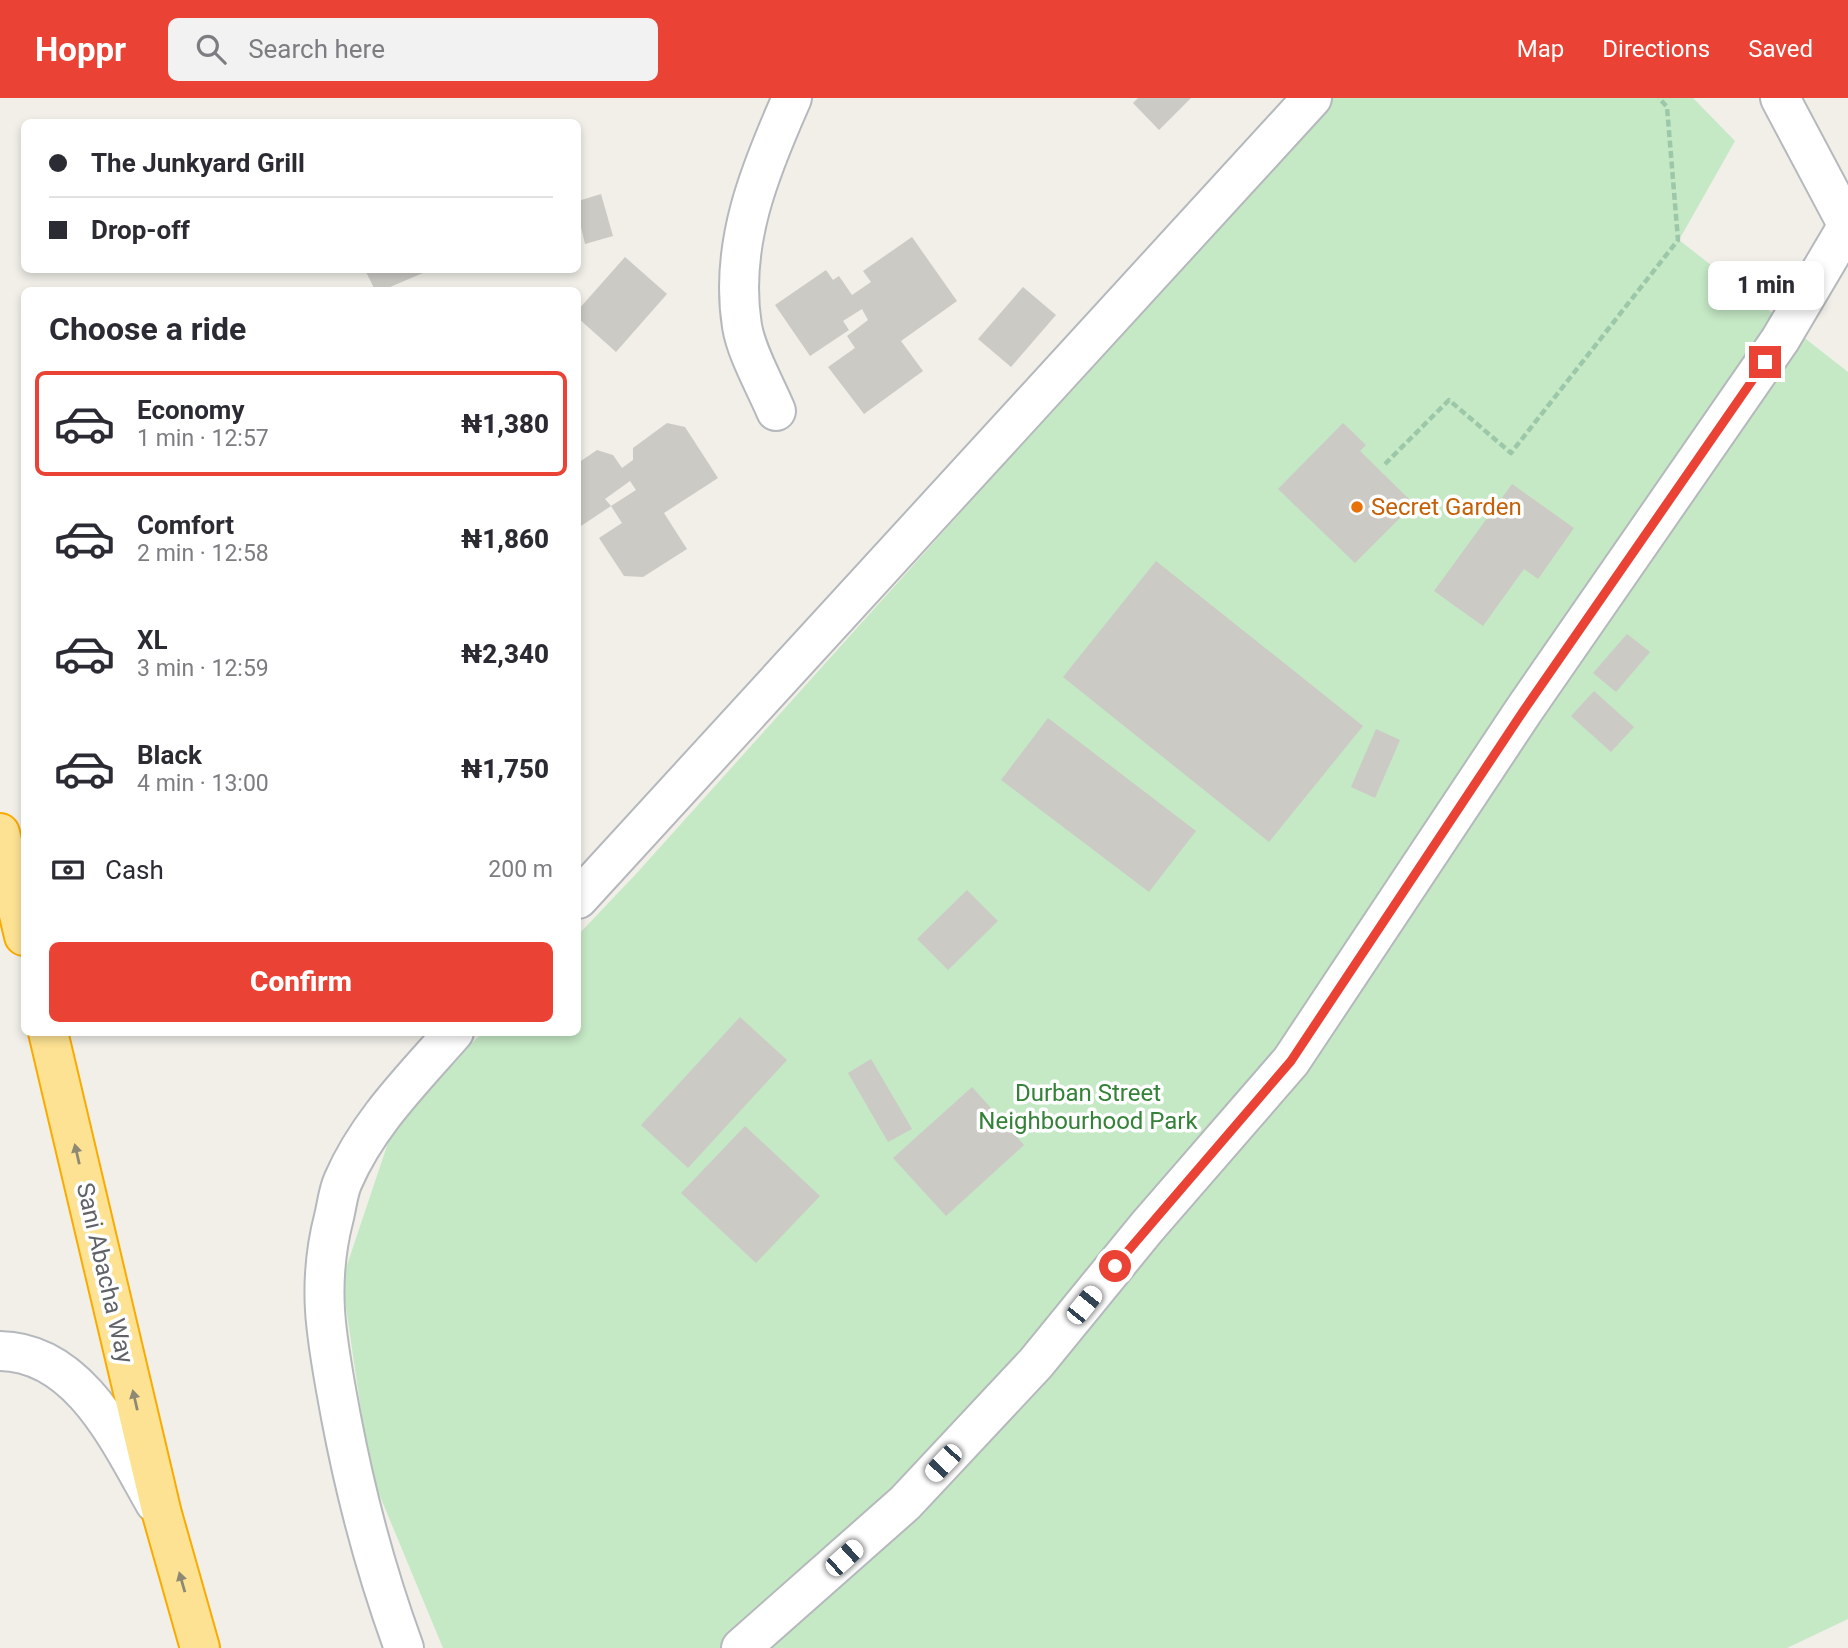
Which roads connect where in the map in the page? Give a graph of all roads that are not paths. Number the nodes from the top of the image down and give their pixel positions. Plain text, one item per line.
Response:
1 (792, 98) edge
2 (1312, 98) edge
3 (1780, 98) edge
4 (1848, 226) edge
5 (776, 411) dead end
6 (0, 833) edge
7 (581, 896) edge
8 (21, 923) edge
9 (49, 1036) edge
10 (450, 1036) edge
11 (0, 1351) edge
12 (162, 1514) junction
13 (201, 1648) edge
14 (404, 1648) edge
15 (741, 1648) edge

1 - 5 street
2 - 7 street
3 - 4 street
4 - 15 street
6 - 8 highway
12 -> 9 highway, Sani Abacha Way
10 - 14 street
11 - 12 street
13 -> 12 highway, Sani Abacha Way

